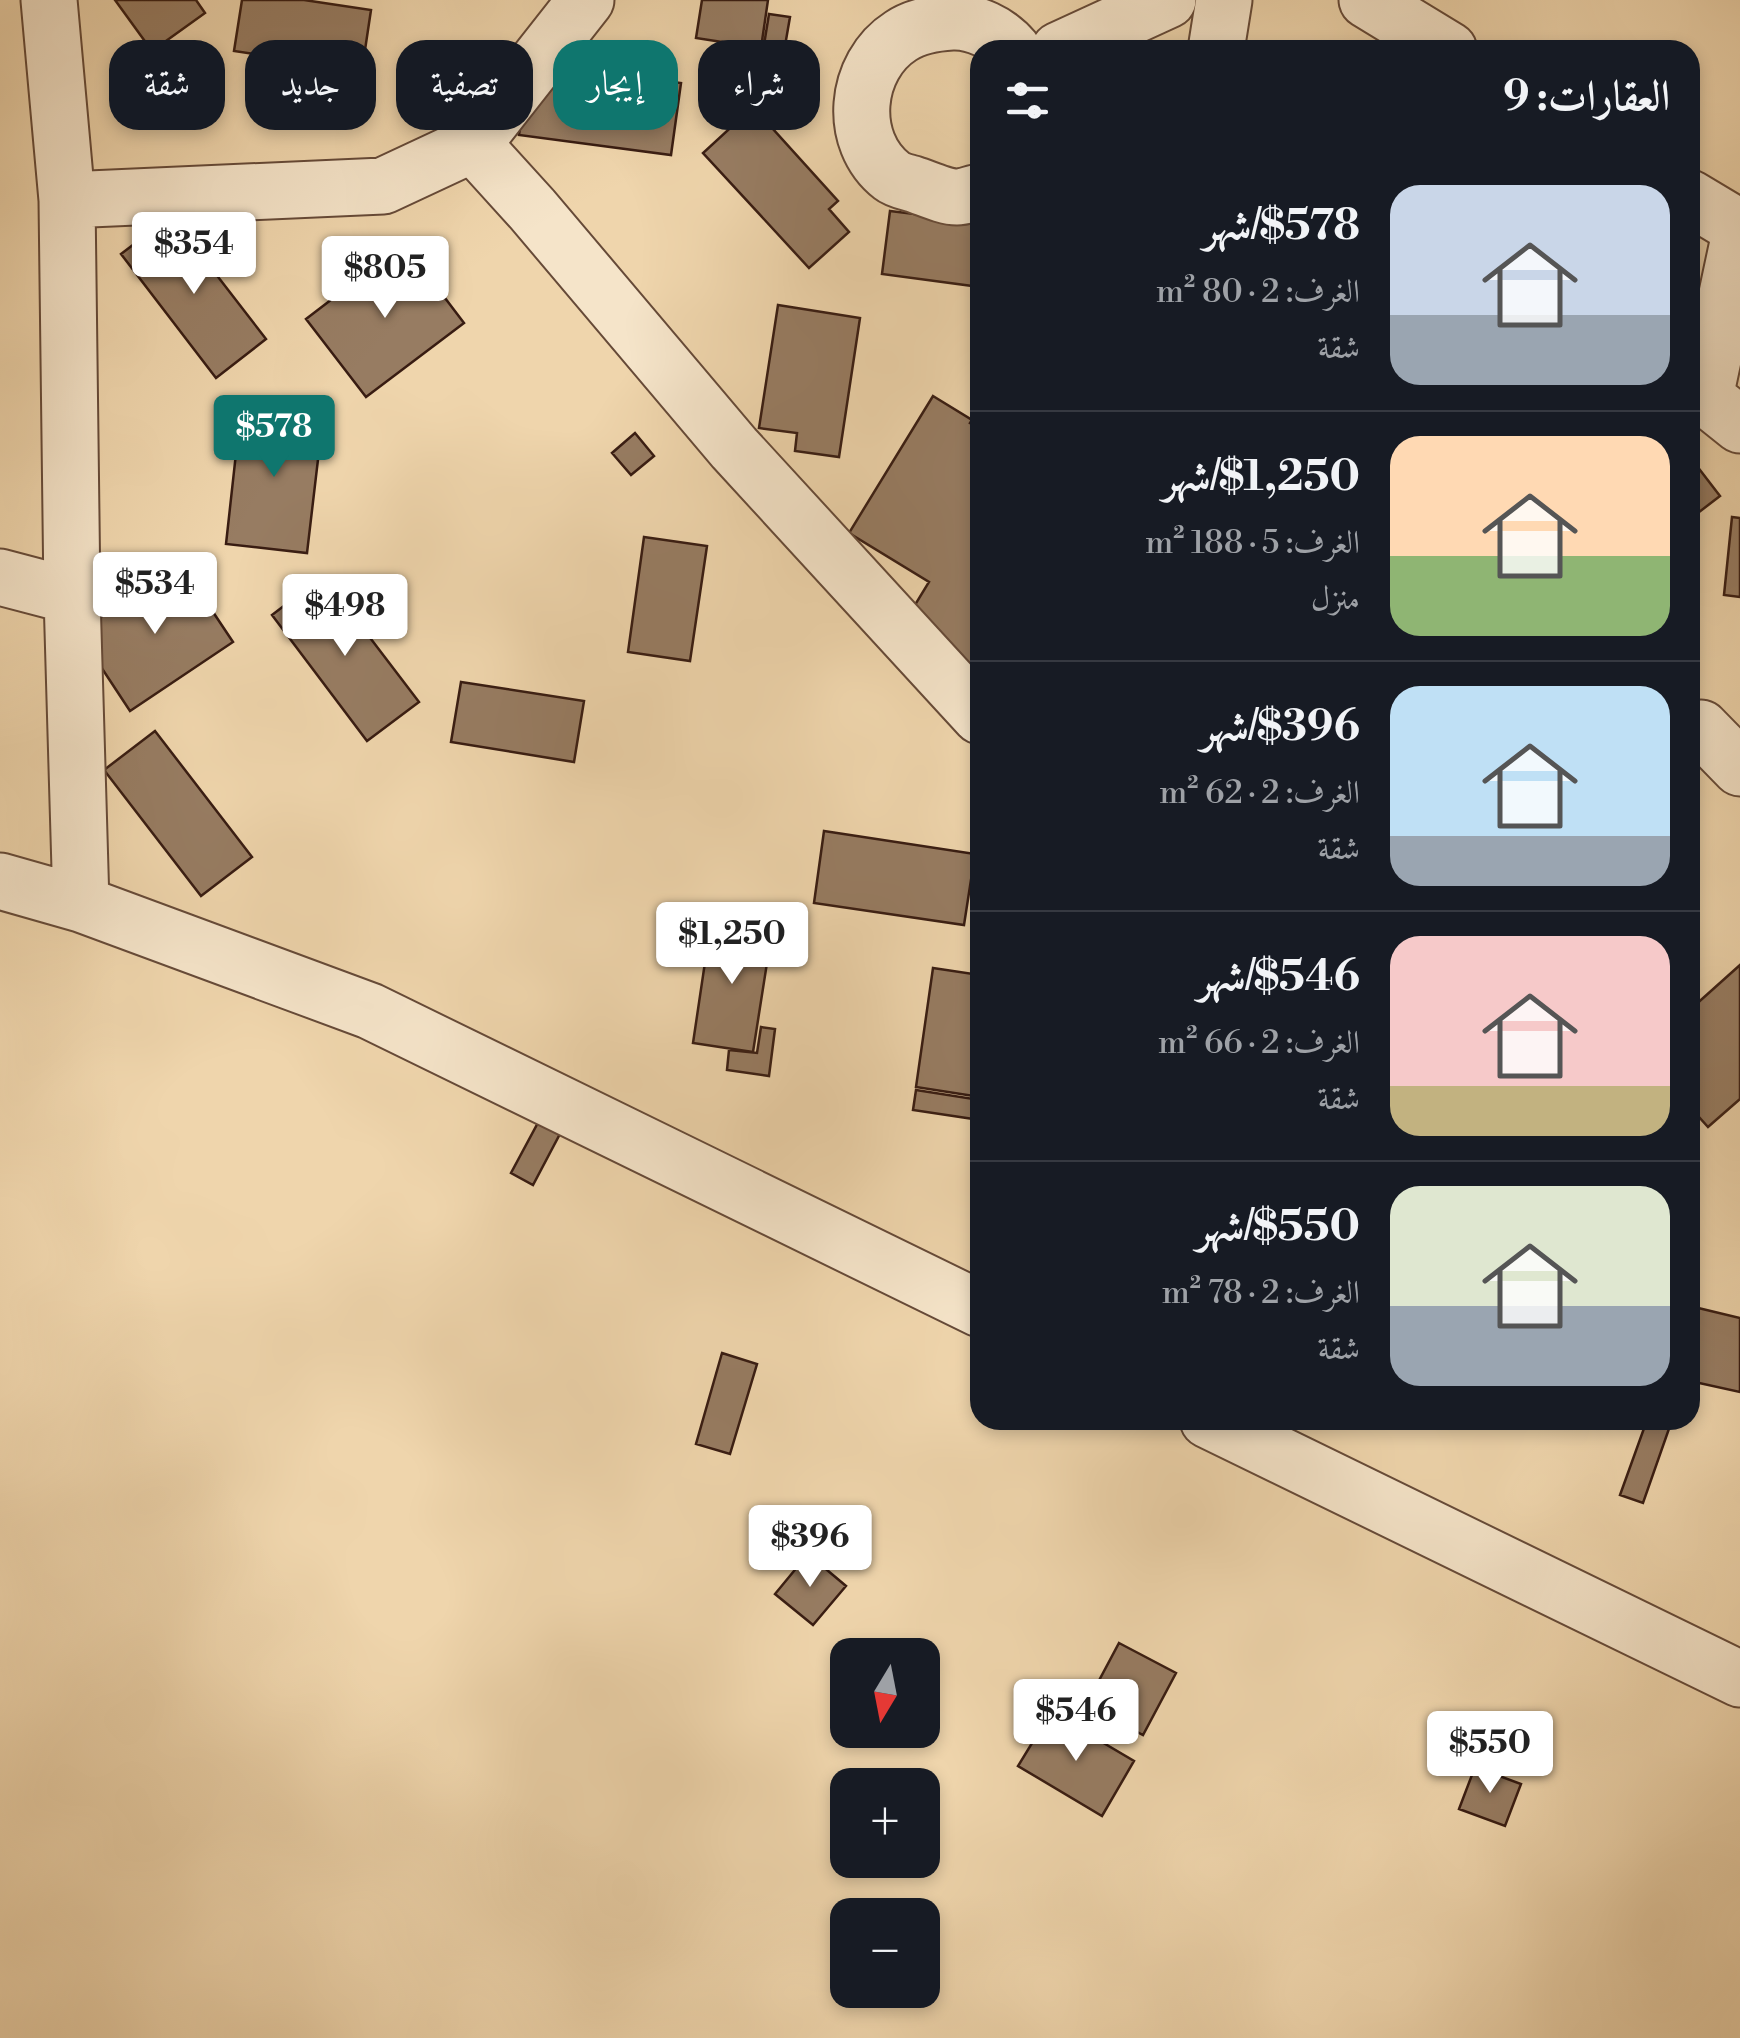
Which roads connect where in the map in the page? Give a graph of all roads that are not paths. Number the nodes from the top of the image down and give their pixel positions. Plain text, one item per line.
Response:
1 (49, 0) edge
2 (586, 0) edge
3 (1168, 0) edge
4 (1224, 0) edge
5 (1367, 0) edge
6 (1003, 40) edge
7 (1081, 40) edge
8 (1218, 40) edge
9 (1433, 40) edge
10 (473, 144) junction
11 (970, 197) edge
12 (68, 200) junction
13 (1700, 205) edge
14 (1740, 231) edge
15 (1740, 425) edge
16 (0, 578) edge
17 (72, 596) junction
18 (970, 705) edge
19 (1700, 728) edge
20 (1740, 768) edge
21 (0, 880) edge
22 (81, 904) junction
23 (970, 1304) edge
24 (1229, 1430) edge
25 (1740, 1679) edge

1 - 12 street
2 - 10 street
3 - 7 street
4 - 8 street
5 - 9 street
6 - 11 street
10 - 12 street
10 - 18 street
12 - 17 street
13 - 14 street
14 - 15 street
16 - 17 street
17 - 22 street
19 - 20 street
21 - 22 street
22 - 23 street
24 - 25 street

